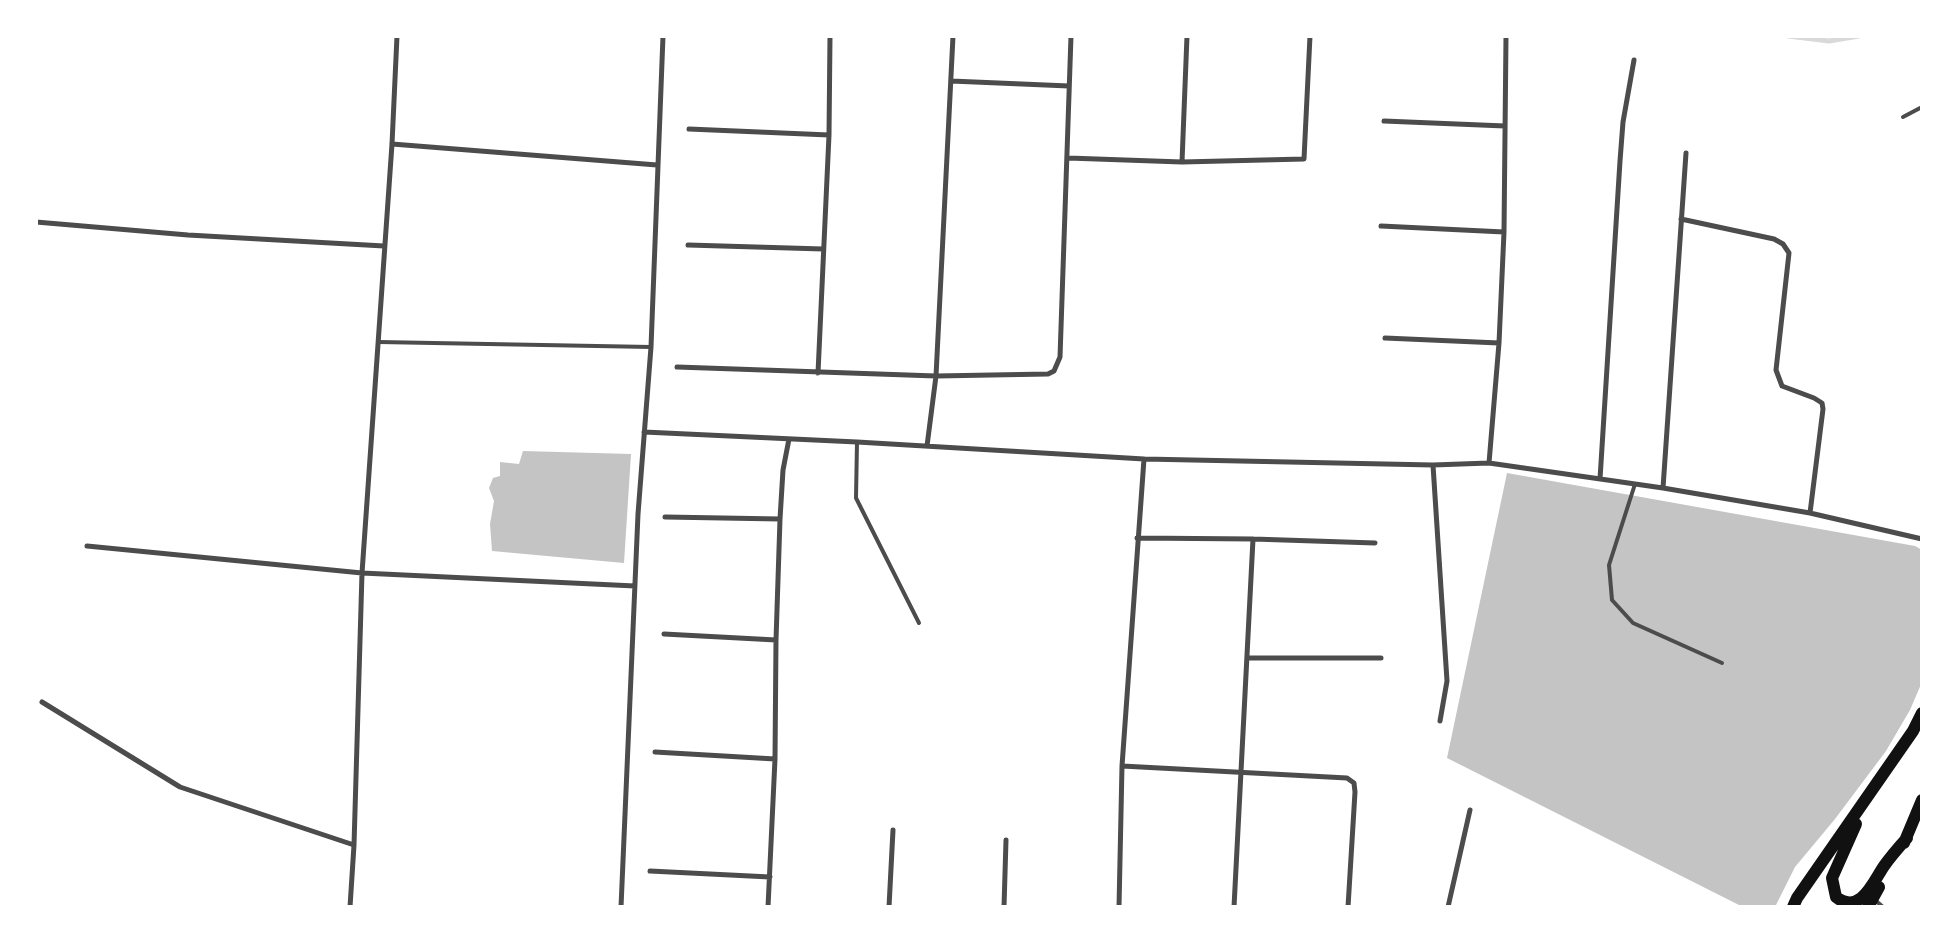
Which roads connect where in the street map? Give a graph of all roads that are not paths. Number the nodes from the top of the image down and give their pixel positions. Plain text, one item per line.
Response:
1 (397, 36) edge
2 (663, 36) edge
3 (830, 36) edge
4 (953, 36) edge
5 (1071, 36) edge
6 (1187, 36) edge
7 (1310, 36) edge
8 (1506, 36) edge
9 (1634, 60) dead end
10 (951, 81) junction
11 (1069, 86) junction
12 (1922, 107) edge
13 (1903, 117) dead end
14 (1384, 121) dead end
15 (1505, 126) junction
16 (688, 129) dead end
17 (829, 135) junction
18 (392, 144) junction
19 (1686, 153) dead end
20 (1068, 158) junction
21 (1182, 162) junction
22 (657, 165) junction
23 (1681, 219) junction
24 (36, 222) edge
25 (1381, 226) dead end
26 (1504, 232) junction
27 (688, 245) dead end
28 (384, 246) junction
29 (823, 249) junction
30 (1385, 338) dead end
31 (378, 342) junction
32 (1499, 343) junction
33 (651, 347) junction
34 (677, 368) dead end
35 (818, 373) junction
36 (936, 376) junction
37 (644, 432) junction
38 (789, 439) junction
39 (857, 442) junction
40 (927, 446) junction
41 (1144, 459) junction
42 (1489, 463) junction
43 (1433, 465) junction
44 (1600, 479) junction
45 (1635, 484) junction
46 (1663, 488) junction
47 (1810, 513) junction
48 (665, 517) dead end
49 (780, 519) junction
50 (1138, 538) junction
51 (1253, 538) junction
52 (1922, 539) edge
53 (1375, 542) dead end
54 (87, 546) dead end
55 (362, 573) junction
56 (635, 586) junction
57 (919, 623) dead end
58 (664, 634) dead end
59 (776, 640) junction
60 (1248, 658) junction
61 (1381, 658) dead end
62 (1722, 663) dead end
63 (42, 702) dead end
64 (1922, 713) edge
65 (1440, 721) dead end
66 (655, 752) dead end
67 (775, 759) junction
68 (1122, 766) junction
69 (1240, 772) junction
70 (1868, 797) junction
71 (1922, 800) edge
72 (1470, 810) dead end
73 (893, 830) dead end
74 (1907, 838) junction
75 (1006, 840) dead end
76 (354, 845) junction
77 (650, 871) dead end
78 (770, 877) junction
79 (1870, 903) edge
80 (350, 907) edge
81 (621, 907) edge
82 (768, 907) edge
83 (890, 907) edge
84 (1004, 907) edge
85 (1119, 907) edge
86 (1234, 907) edge
87 (1348, 907) edge
88 (1448, 907) edge
89 (1793, 907) edge
90 (1883, 907) edge

1 - 18 street
2 - 22 street
3 - 17 street
4 - 10 street
5 - 11 street
6 - 21 street
7 - 21 street
8 - 15 street
9 - 44 street
10 - 11 street
10 - 36 street
11 - 20 street
12 - 13 lane
14 - 15 street
15 - 26 street
16 - 17 street
17 - 29 street
18 - 22 street
18 - 28 street
19 - 23 street
20 - 21 street
20 - 36 street
22 - 33 street
23 - 46 street
23 - 47 street
24 - 28 street
25 - 26 street
26 - 32 street
27 - 29 street
28 - 31 street
29 - 35 street
30 - 32 street
31 - 33 lane
31 - 55 street
32 - 42 street
33 - 37 street
34 - 35 street
35 - 36 street
36 - 40 street
37 - 38 street
37 - 56 street
38 - 39 street
38 - 49 street
39 - 40 street
39 - 57 lane
40 - 41 street
41 - 43 street
41 - 50 street
42 - 43 street
42 - 44 street
43 - 65 street
44 - 45 street
45 - 46 street
45 - 62 lane
46 - 47 street
47 - 52 street
48 - 49 street
49 - 59 street
50 - 51 street
50 - 68 street
51 - 53 street
51 - 60 street
54 - 55 street
55 - 56 street
55 - 76 street
56 - 81 street
58 - 59 street
59 - 67 street
60 - 61 street
60 - 69 street
63 - 76 street
64 - 70 highway
66 - 67 street
67 - 78 street
68 - 69 street
68 - 85 street
69 - 86 street
69 - 87 street
70 - 74 highway
70 - 89 highway
71 - 74 highway
72 - 88 street
73 - 83 street
74 - 79 highway
75 - 84 street
76 - 80 street
77 - 78 street
78 - 82 street
79 - 90 lane

